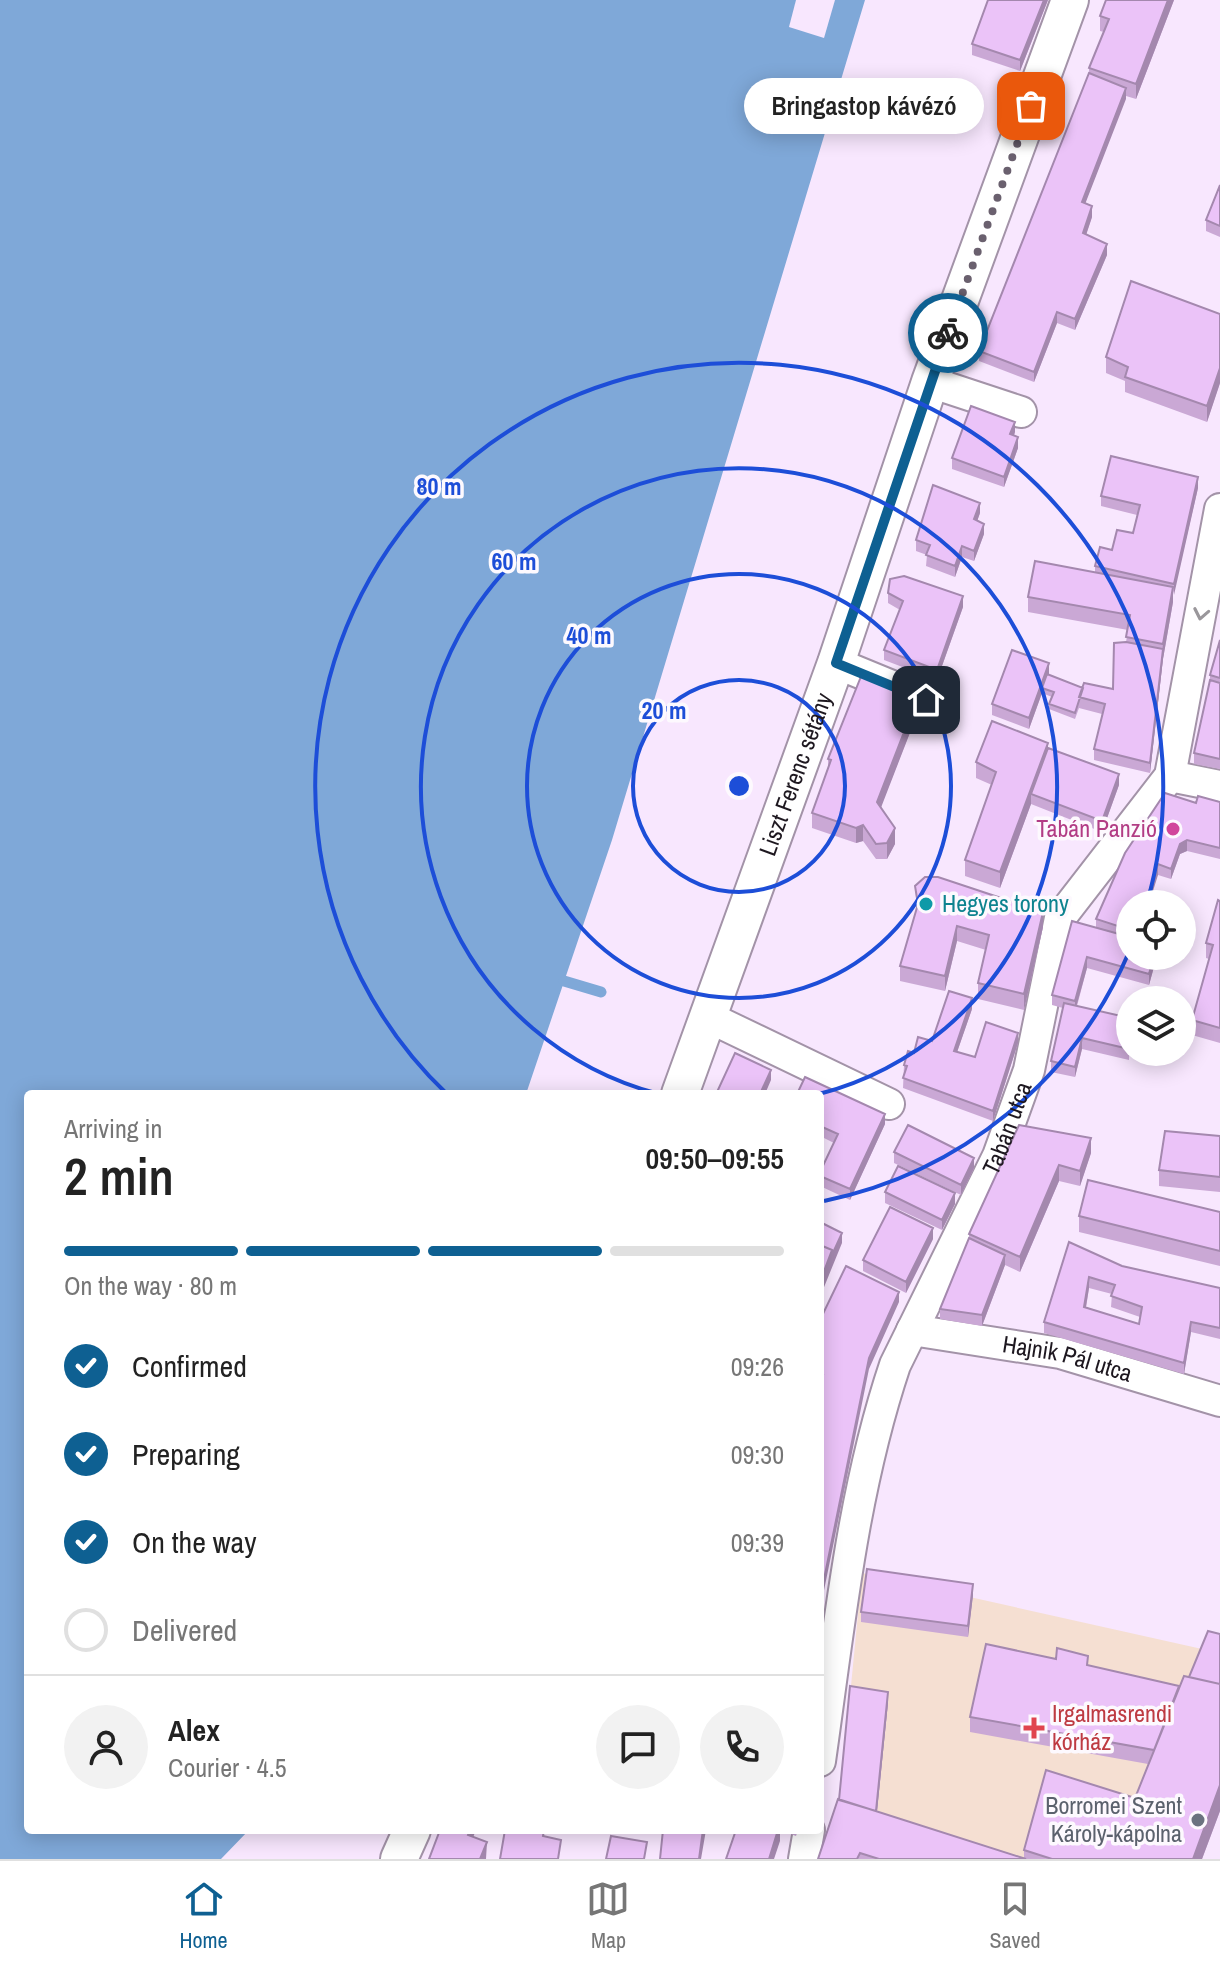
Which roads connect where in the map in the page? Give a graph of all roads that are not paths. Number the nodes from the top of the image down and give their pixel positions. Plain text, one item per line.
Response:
1 (1070, 0) edge
2 (930, 382) junction
3 (1021, 412) dead end
4 (1220, 509) edge
5 (836, 663) junction
6 (926, 700) dead end
7 (1170, 776) junction
8 (1220, 786) edge
9 (706, 1016) junction
10 (681, 1090) edge
11 (889, 1104) dead end
12 (912, 1330) junction
13 (1220, 1401) edge
14 (824, 1733) edge
15 (410, 1834) edge
16 (808, 1834) edge
17 (399, 1859) edge
18 (804, 1859) edge

1 - 2 street, Liszt Ferenc sétány
2 - 3 street
2 - 5 street, Liszt Ferenc sétány
4 -> 7 street, Tabán utca
5 - 6 street
5 - 9 street, Liszt Ferenc sétány
7 - 8 street
7 - 12 street, Tabán utca
9 - 10 street, Liszt Ferenc sétány
9 - 11 street
12 - 13 street, Hajnik Pál utca
12 - 14 street, Tabán utca
15 - 17 street
16 - 18 street

